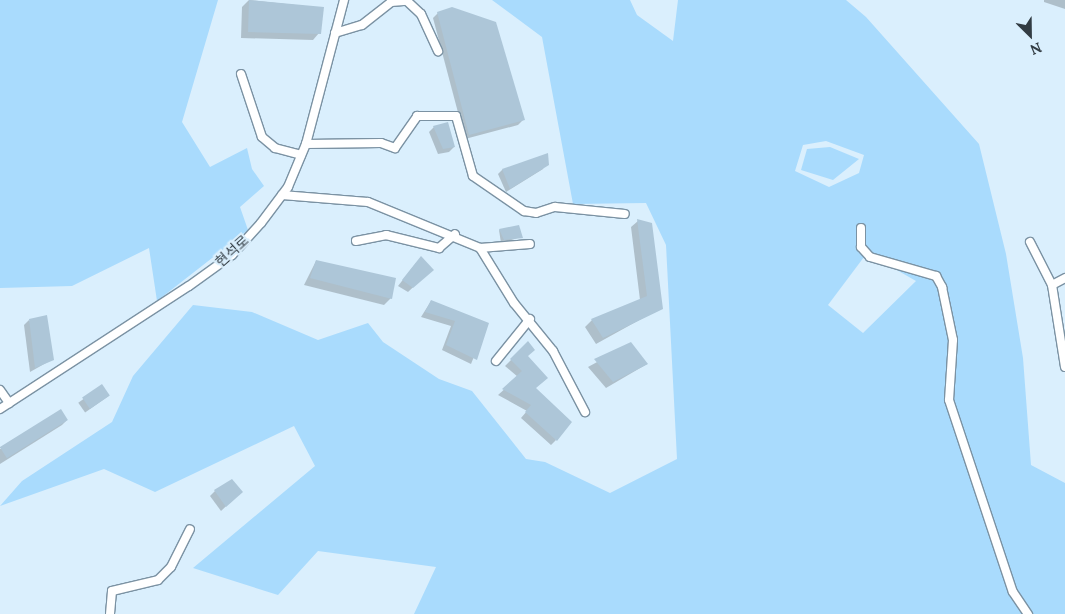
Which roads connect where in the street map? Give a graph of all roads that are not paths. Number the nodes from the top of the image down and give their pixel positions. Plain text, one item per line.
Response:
1 (344, 0) edge
2 (335, 33) junction
3 (438, 51) dead end
4 (241, 74) dead end
5 (306, 144) junction
6 (301, 155) junction
7 (282, 195) junction
8 (625, 214) dead end
9 (861, 228) dead end
10 (455, 234) junction
11 (356, 241) dead end
12 (1030, 242) dead end
13 (530, 244) dead end
14 (480, 248) junction
15 (1065, 278) edge
16 (1052, 285) junction
17 (530, 319) junction
18 (496, 361) dead end
19 (1065, 367) edge
20 (0, 390) edge
21 (8, 403) junction
22 (0, 409) edge
23 (585, 412) dead end
24 (190, 529) dead end
25 (110, 614) edge
26 (1028, 614) edge

1 - 2 street, 현석로
2 - 3 street
2 - 5 street, 현석로
4 - 6 street
5 - 6 street, 현석로
5 - 8 street
6 - 7 street, 현석로
7 - 10 street
7 - 21 street, 현석로
9 - 26 street
10 - 11 street
10 - 14 street
12 - 16 street
13 - 14 street
14 - 17 street
15 - 16 street
16 - 19 street
17 - 18 street
17 - 23 street
20 - 21 street
21 - 22 street, 현석로
24 - 25 street

